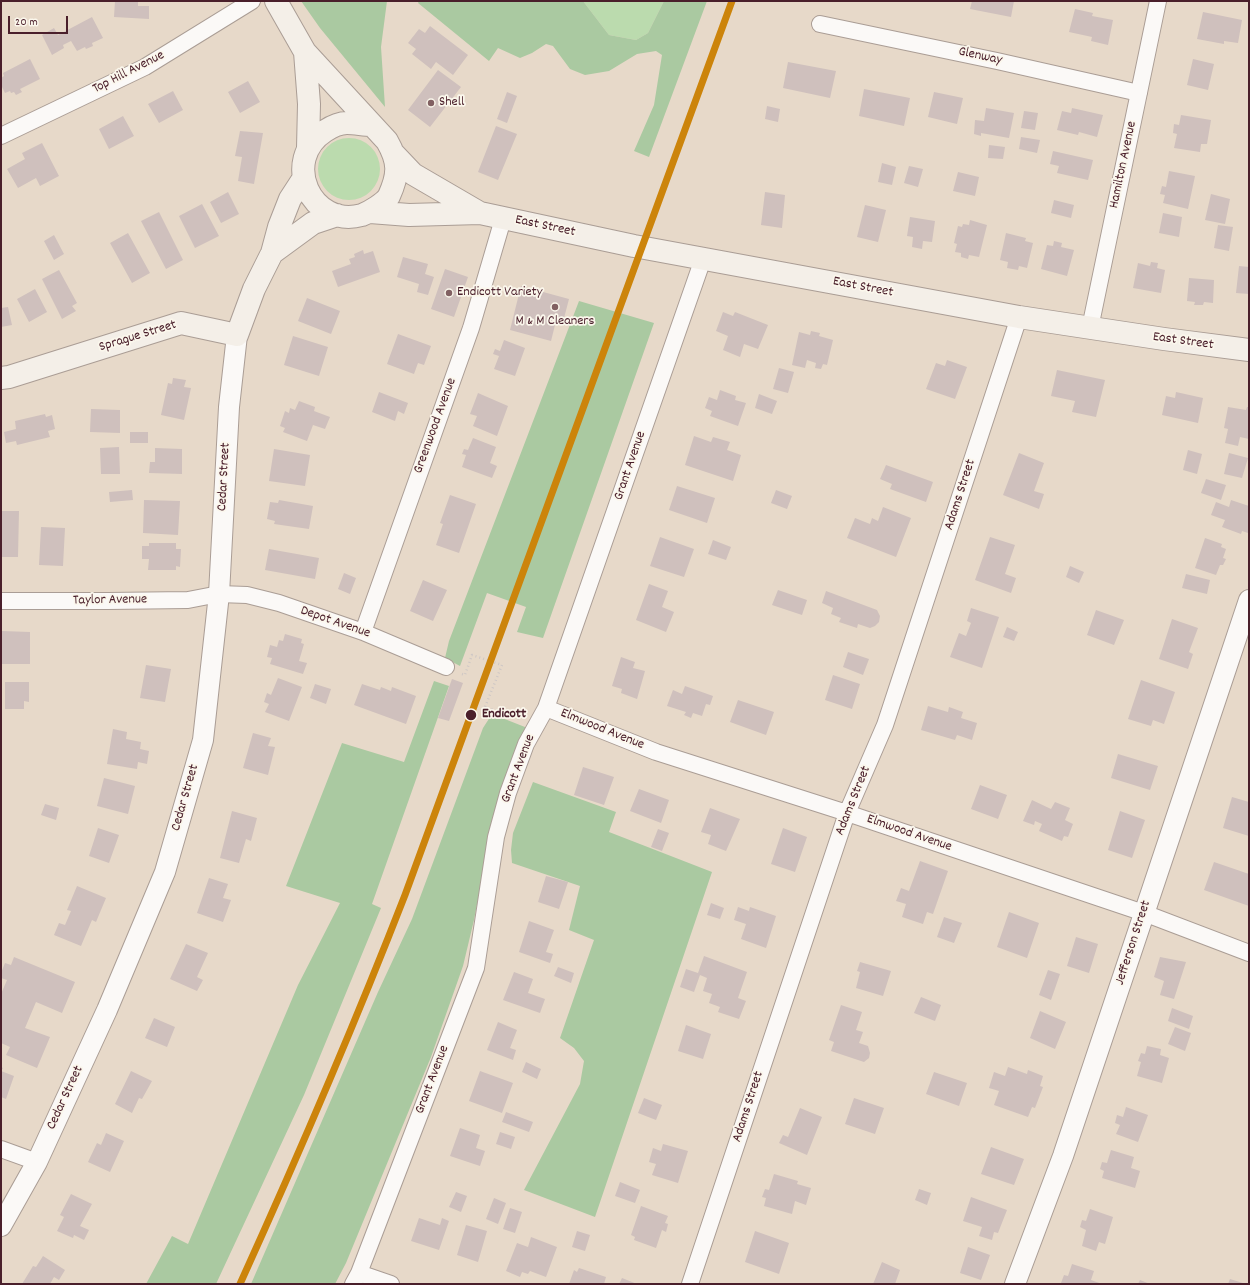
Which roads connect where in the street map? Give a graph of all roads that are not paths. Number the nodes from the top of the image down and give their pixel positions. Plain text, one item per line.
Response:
1 (252, 1) edge
2 (276, 1) edge
3 (1158, 1) edge
4 (820, 24) dead end
5 (305, 52) junction
6 (1139, 93) junction
7 (372, 125) junction
8 (1, 136) edge
9 (308, 148) junction
10 (394, 154) junction
11 (303, 178) junction
12 (370, 212) junction
13 (480, 213) junction
14 (336, 215) junction
15 (503, 219) junction
16 (272, 253) junction
17 (703, 259) junction
18 (1019, 317) junction
19 (1090, 328) junction
20 (237, 334) junction
21 (1249, 350) edge
22 (1, 378) edge
23 (219, 594) junction
24 (1249, 600) edge
25 (1, 601) edge
26 (363, 632) junction
27 (453, 670) road end
28 (546, 708) junction
29 (847, 813) junction
30 (1144, 913) junction
31 (1249, 953) edge
32 (1, 1149) edge
33 (37, 1162) junction
34 (1, 1226) edge
35 (356, 1278) edge
36 (391, 1284) edge
37 (690, 1284) edge
38 (1015, 1284) edge

1 - 8 street, Top Hill Avenue
2 - 5 main road
3 - 6 street, Hamilton Avenue
4 - 6 street, Glenway
5 - 7 main road
5 - 9 main road
6 - 19 street, Hamilton Avenue
7 - 9 main road
7 - 10 main road
9 - 11 main road
10 - 12 main road
10 - 13 main road, East Street
11 - 14 main road
11 - 16 main road
12 - 13 main road, East Street
12 - 14 main road
13 - 15 main road, East Street
14 - 16 main road
15 - 17 main road, East Street
15 - 26 street, Greenwood Avenue
16 - 20 main road
17 - 18 main road, East Street
17 - 28 street, Grant Avenue
18 - 19 main road, East Street
18 - 29 street, Adams Street
19 - 21 main road, East Street
20 - 22 main road, Sprague Street
20 - 23 street, Cedar Street
23 - 25 street, Taylor Avenue
23 - 26 street, Depot Avenue
23 - 33 street, Cedar Street
24 - 30 street, Jefferson Street
26 - 27 street, Depot Avenue
28 - 29 street, Elmwood Avenue
28 - 35 street, Grant Avenue
29 - 30 street, Elmwood Avenue
29 - 37 street, Adams Street
30 - 31 street, Elmwood Avenue
30 - 38 street, Jefferson Street
32 - 33 street
33 - 34 street, Cedar Street
35 - 36 street

